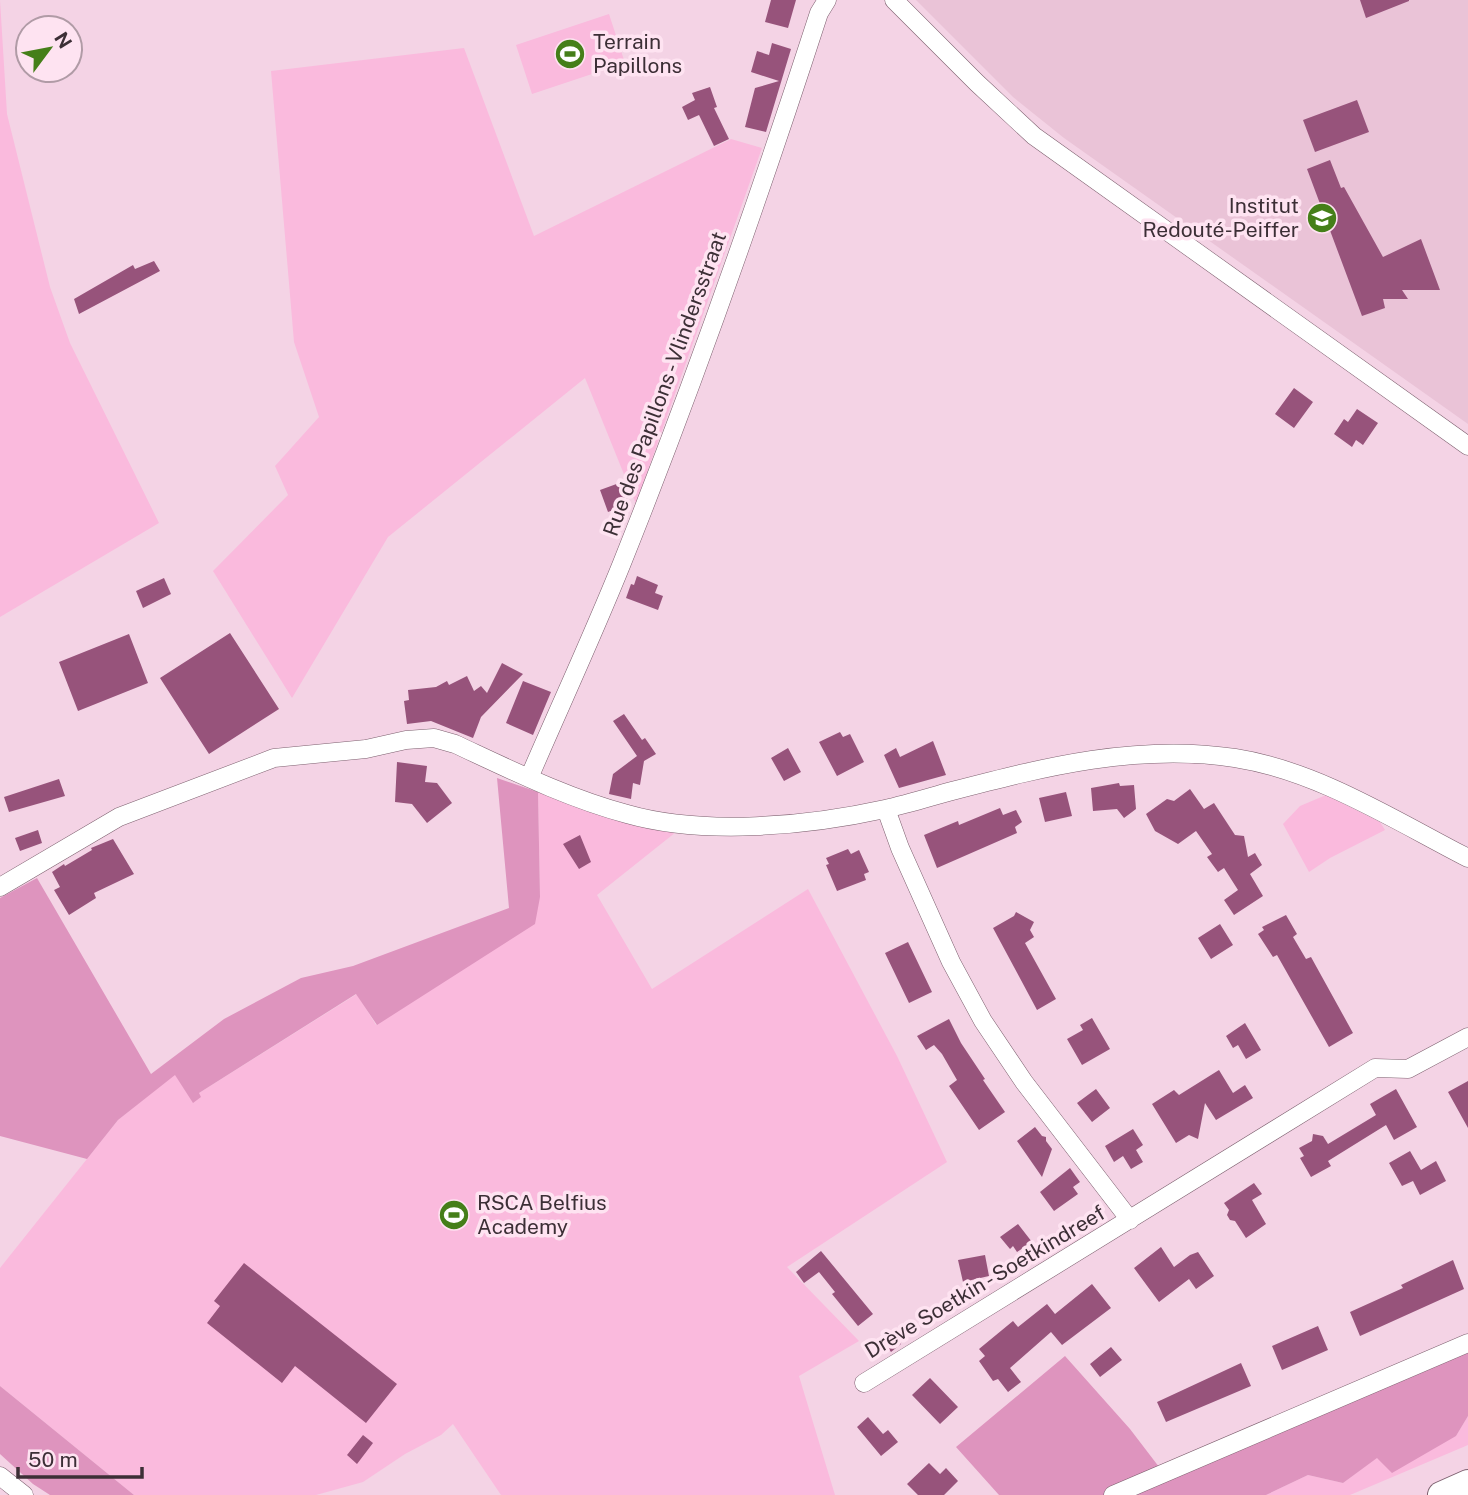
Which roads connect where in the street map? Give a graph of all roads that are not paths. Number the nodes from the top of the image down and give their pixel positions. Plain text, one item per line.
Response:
1 (827, 0) edge
2 (894, 0) edge
3 (1468, 446) edge
4 (529, 778) junction
5 (886, 809) junction
6 (1468, 858) edge
7 (0, 887) edge
8 (1468, 1037) edge
9 (1130, 1220) junction
10 (1468, 1343) edge
11 (864, 1383) dead end
12 (0, 1476) edge
13 (1468, 1483) edge
14 (24, 1495) edge
15 (1113, 1495) edge
16 (1441, 1495) edge

1 - 4 street, Rue des Papillons - Vlindersstraat
2 - 3 street
4 - 5 street
4 - 7 street
5 - 6 street
5 - 9 street, Drève Soetkin - Soetkindreef
8 - 9 street, Drève Soetkin - Soetkindreef
9 - 11 street, Drève Soetkin - Soetkindreef
10 - 15 street
12 - 14 street
13 - 16 highway

